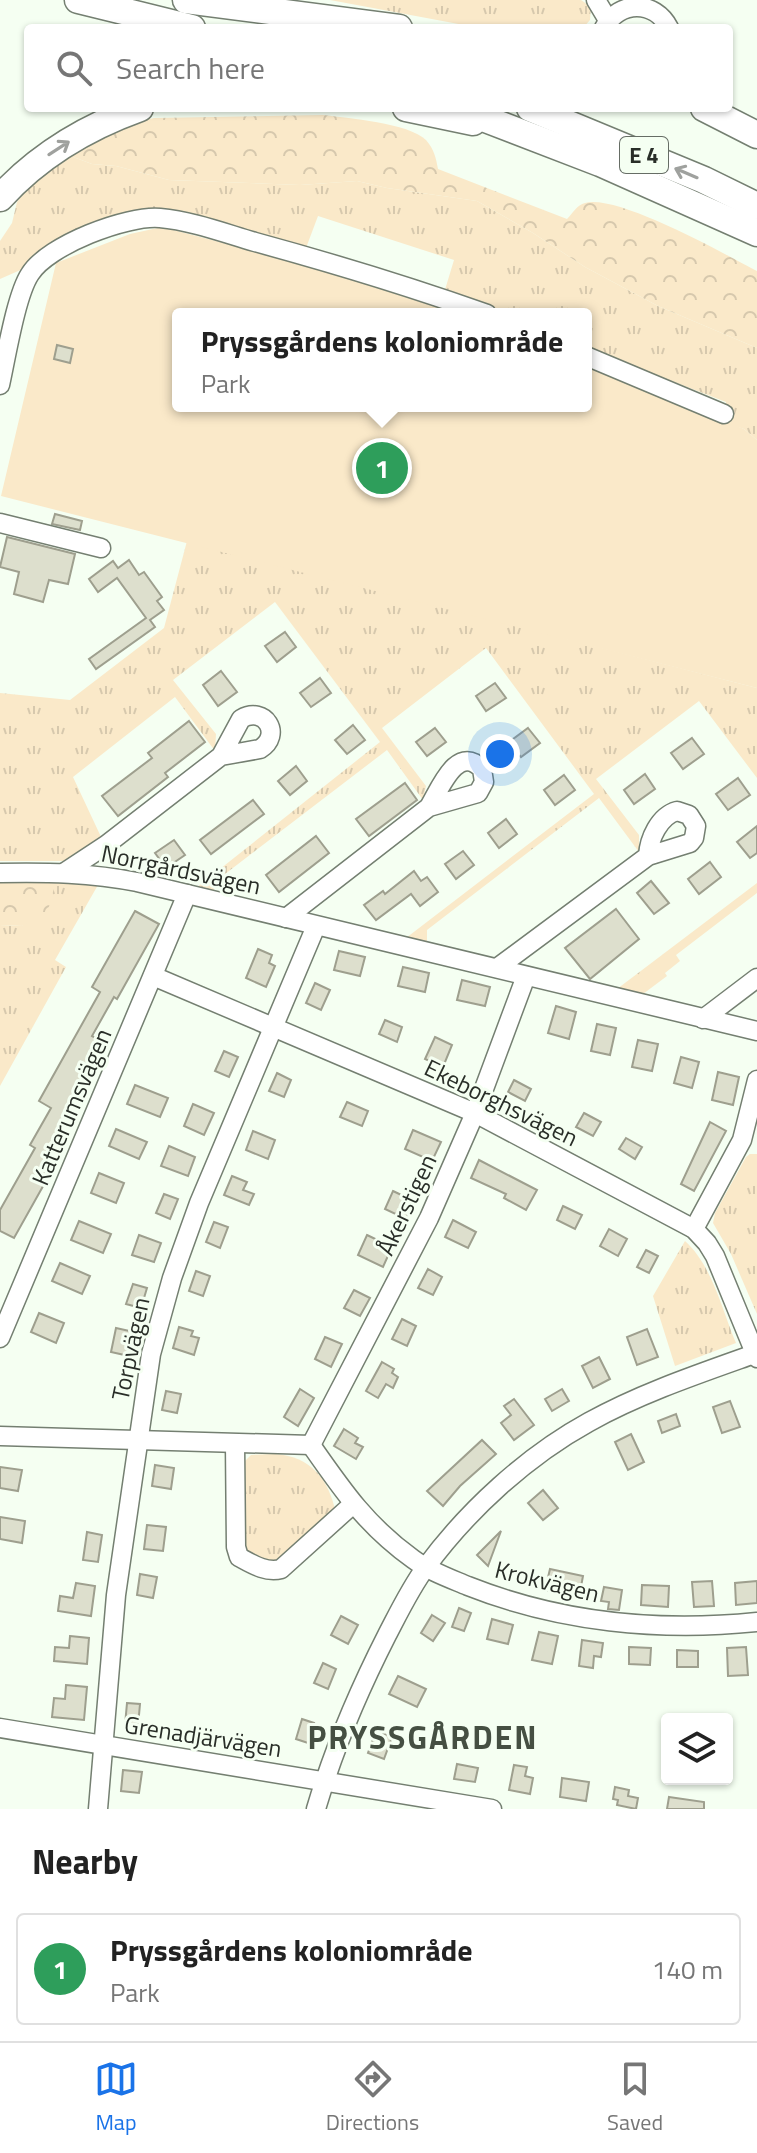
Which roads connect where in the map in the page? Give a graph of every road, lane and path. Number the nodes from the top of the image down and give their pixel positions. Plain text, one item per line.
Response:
1 (78, 0) edge
2 (184, 0) edge
3 (596, 0) edge
4 (628, 3) edge
5 (176, 24) edge
6 (270, 24) edge
7 (368, 24) edge
8 (606, 24) edge
9 (667, 24) edge
10 (130, 112) edge
11 (446, 112) edge
12 (480, 112) edge
13 (712, 112) edge
14 (526, 120) edge
15 (757, 135) edge
16 (0, 198) edge
17 (757, 206) edge
18 (757, 233) edge
19 (468, 308) edge
20 (592, 359) edge
21 (0, 385) edge
22 (724, 414) dead end
23 (0, 523) edge
24 (101, 548) dead end
25 (221, 756) dead end
26 (429, 807) dead end
27 (648, 856) dead end
28 (65, 872) junction
29 (0, 873) edge
30 (187, 894) junction
31 (286, 918) junction
32 (316, 926) junction
33 (497, 968) junction
34 (153, 976) junction
35 (526, 976) junction
36 (757, 978) edge
37 (703, 1019) junction
38 (274, 1027) junction
39 (757, 1031) edge
40 (757, 1080) edge
41 (475, 1113) junction
42 (750, 1144) edge
43 (694, 1229) junction
44 (0, 1338) edge
45 (756, 1355) edge
46 (0, 1436) edge
47 (137, 1440) junction
48 (235, 1444) junction
49 (311, 1445) junction
50 (352, 1505) junction
51 (426, 1567) junction
52 (757, 1622) edge
53 (0, 1728) edge
54 (104, 1746) junction
55 (324, 1781) junction
56 (98, 1809) edge
57 (316, 1809) edge
58 (492, 1809) edge

1 - 5 highway
2 - 6 highway
2 - 7 highway
3 - 8 street
4 - 8 street
4 - 9 street
16 -> 10 highway
11 - 14 highway
12 - 14 highway, E 4
13 - 15 highway
17 -> 14 highway, E 4
14 - 18 highway, E 4
19 - 21 street
20 - 22 street
23 - 24 street
25 - 28 street, Norrgårdsvägen
26 - 31 street, Norrgårdsvägen
27 - 33 street
28 - 29 street, Norrgårdsvägen
28 - 30 street, Norrgårdsvägen
30 - 31 street, Norrgårdsvägen
30 - 34 street, Katterumsvägen
31 - 32 street, Norrgårdsvägen
32 - 33 street, Norrgårdsvägen
32 - 38 street, Torpvägen
33 - 35 street, Norrgårdsvägen
34 - 38 street, Ekeborghsvägen
34 - 44 street, Katterumsvägen
35 - 37 street, Norrgårdsvägen
35 - 41 street, Åkerstigen
36 - 37 street
37 - 39 street, Norrgårdsvägen
38 - 41 street, Ekeborghsvägen
38 - 47 street, Torpvägen
40 - 42 street
41 - 43 street, Ekeborghsvägen
41 - 49 street, Åkerstigen
42 - 43 street
43 - 45 street, Ekeborghsvägen
45 - 51 street
46 - 47 street
47 - 48 street
47 - 54 street, Torpvägen
48 - 49 street
48 - 50 street
49 - 50 street, Krokvägen
50 - 51 street, Krokvägen
51 - 52 street, Krokvägen
51 - 55 street
53 - 54 street, Grenadjärvägen
54 - 55 street, Grenadjärvägen
54 - 56 street, Torpvägen
55 - 57 street
55 - 58 street, Grenadjärvägen

